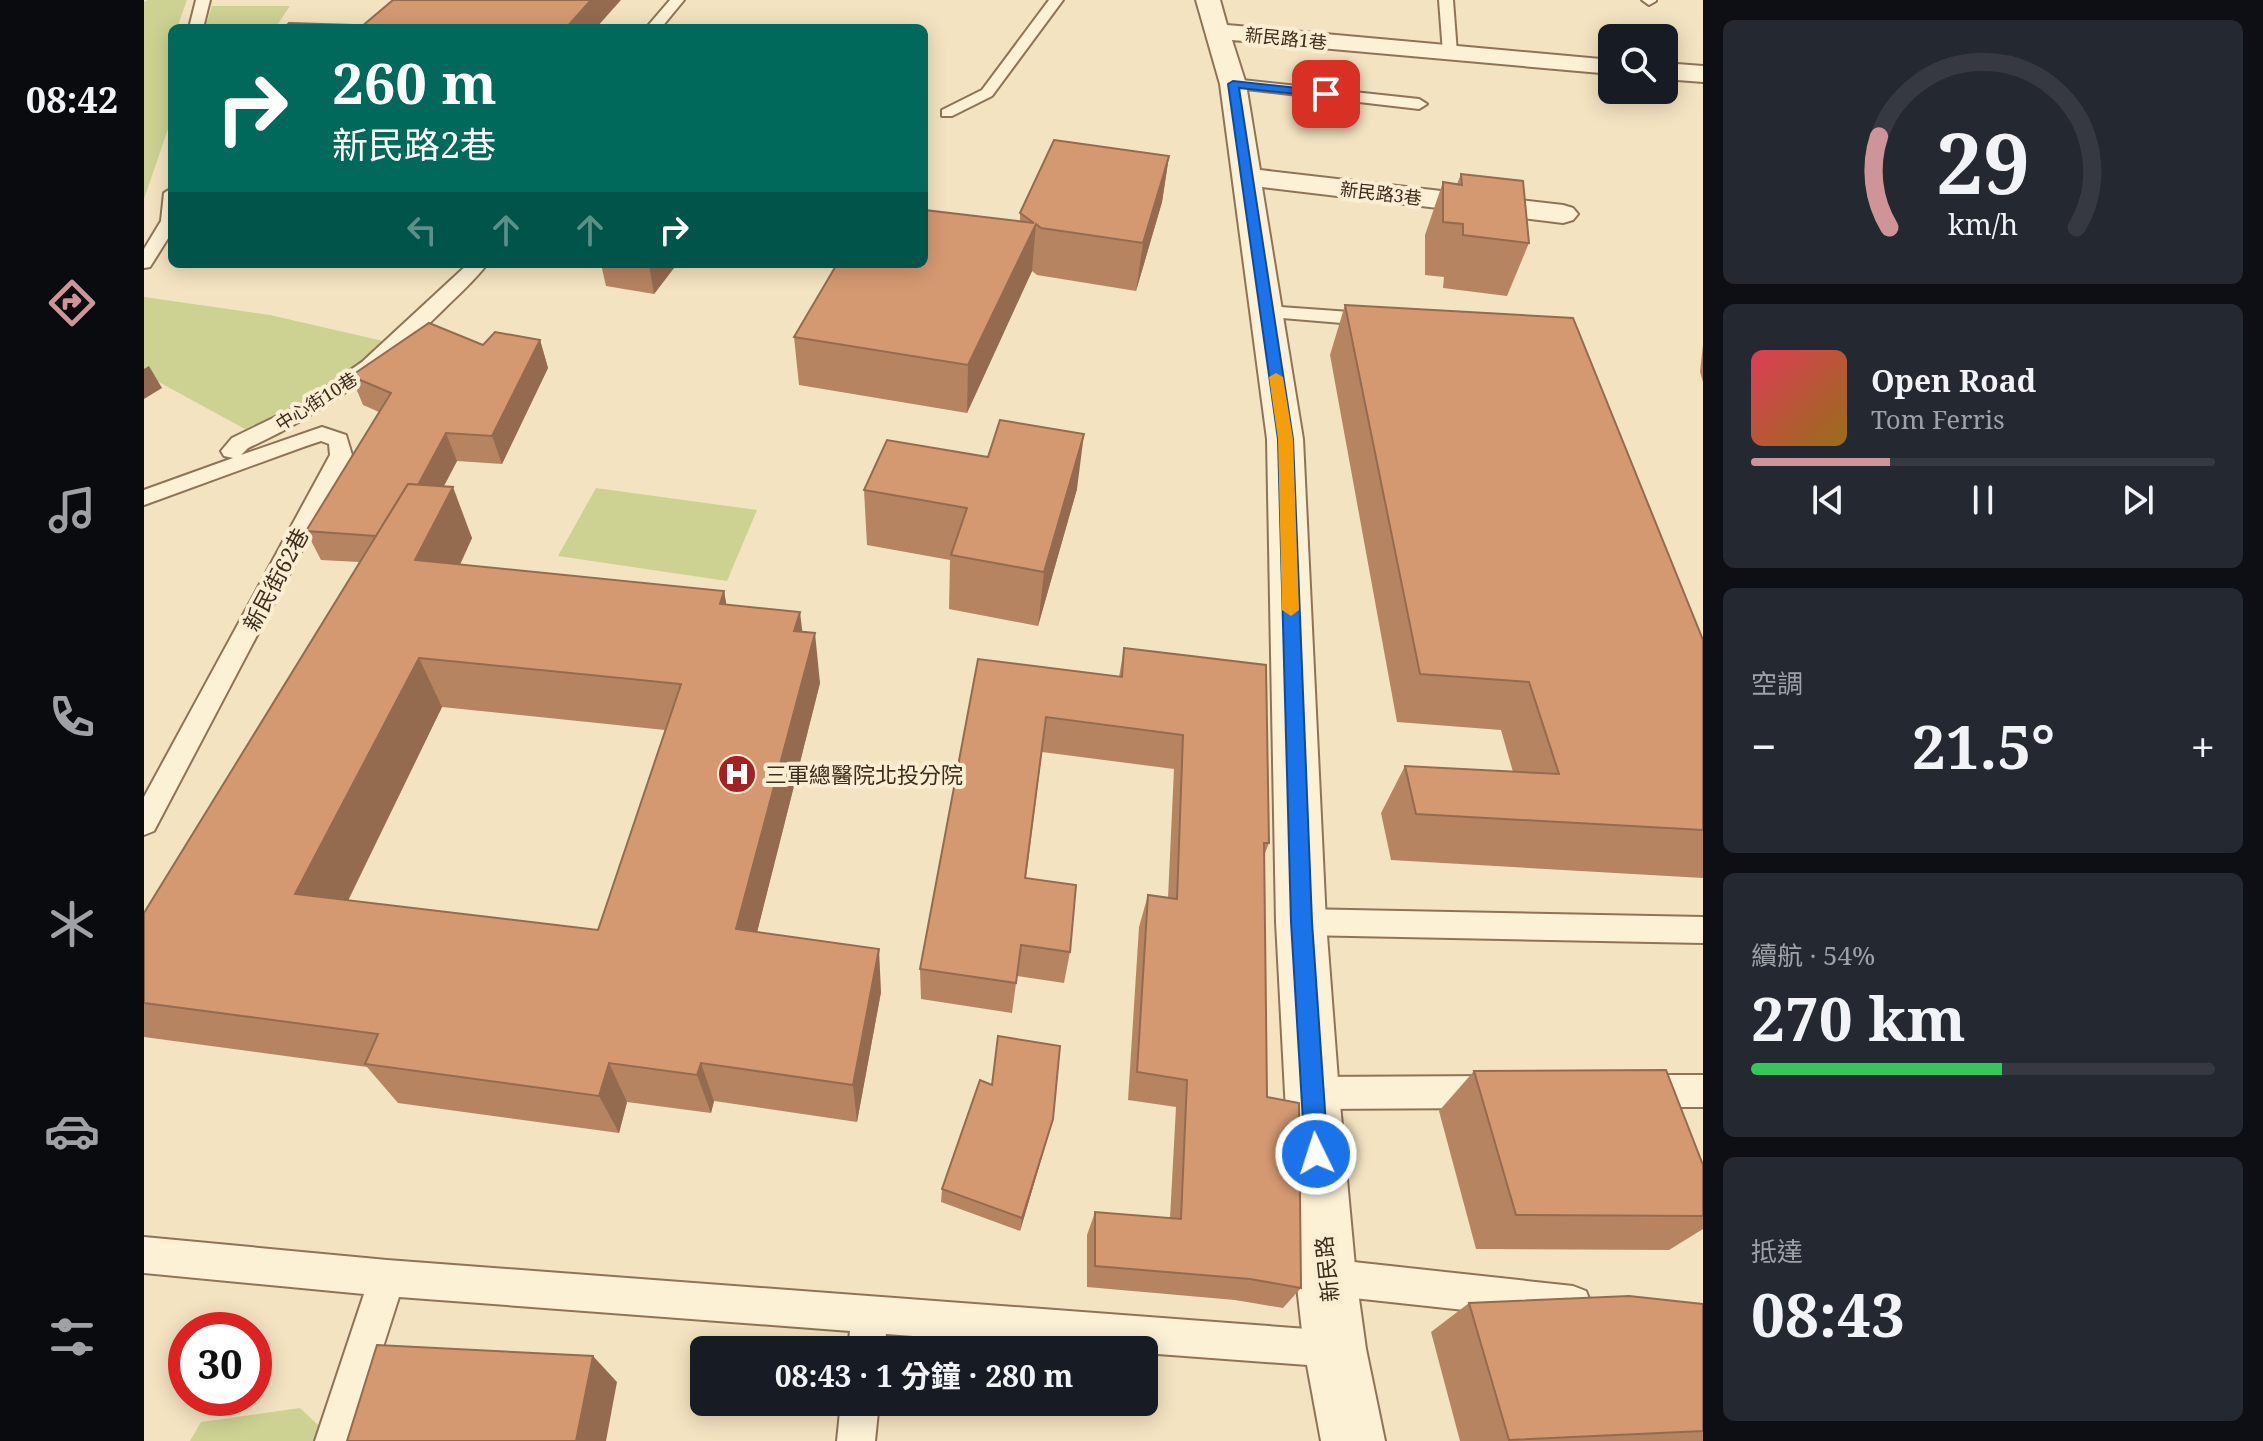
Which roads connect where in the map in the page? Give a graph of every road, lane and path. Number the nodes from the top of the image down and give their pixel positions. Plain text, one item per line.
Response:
1 (203, 0) edge
2 (677, 0) edge
3 (1056, 0) edge
4 (1208, 0) edge
5 (1446, 0) edge
6 (197, 24) edge
7 (656, 24) edge
8 (1217, 31) junction
9 (1450, 53) junction
10 (1598, 66) edge
11 (1678, 72) edge
12 (1703, 74) edge
13 (1233, 84) junction
14 (1419, 104) dead end
15 (947, 113) dead end
16 (1246, 177) junction
17 (1563, 214) dead end
18 (168, 224) edge
19 (144, 263) edge
20 (474, 268) edge
21 (1266, 312) junction
22 (1405, 322) edge
23 (224, 468) junction
24 (144, 498) edge
25 (144, 823) edge
26 (1301, 922) junction
27 (1703, 930) edge
28 (1609, 1091) edge
29 (1703, 1091) edge
30 (1515, 1092) edge
31 (1312, 1093) junction
32 (144, 1255) edge
33 (1326, 1277) junction
34 (387, 1278) junction
35 (1605, 1308) edge
36 (868, 1333) edge
37 (1335, 1349) junction
38 (859, 1416) edge
39 (334, 1441) edge
40 (856, 1441) edge
41 (1353, 1441) edge

1 - 6 lane
2 - 7 lane
3 - 15 lane
4 - 8 street, 新民路
5 - 9 lane
8 - 9 street, 新民路1巷
8 - 13 street, 新民路
9 - 10 street, 新民路1巷
11 - 12 street
13 - 14 lane
13 - 16 street, 新民路
16 - 17 street, 新民路3巷
16 - 21 street, 新民路
18 - 19 lane
20 - 23 lane, 中心街10巷
21 - 22 lane
21 - 26 street, 新民路
23 - 24 lane
23 - 25 lane, 新民街62巷
26 - 27 lane
26 - 31 street, 新民路
28 - 29 lane
30 - 31 lane
31 - 33 street, 新民路
32 - 34 lane
33 - 35 lane
33 - 37 street, 新民路
34 - 36 lane
34 - 39 lane
36 - 37 lane
37 - 41 street, 新民路
38 - 40 lane

